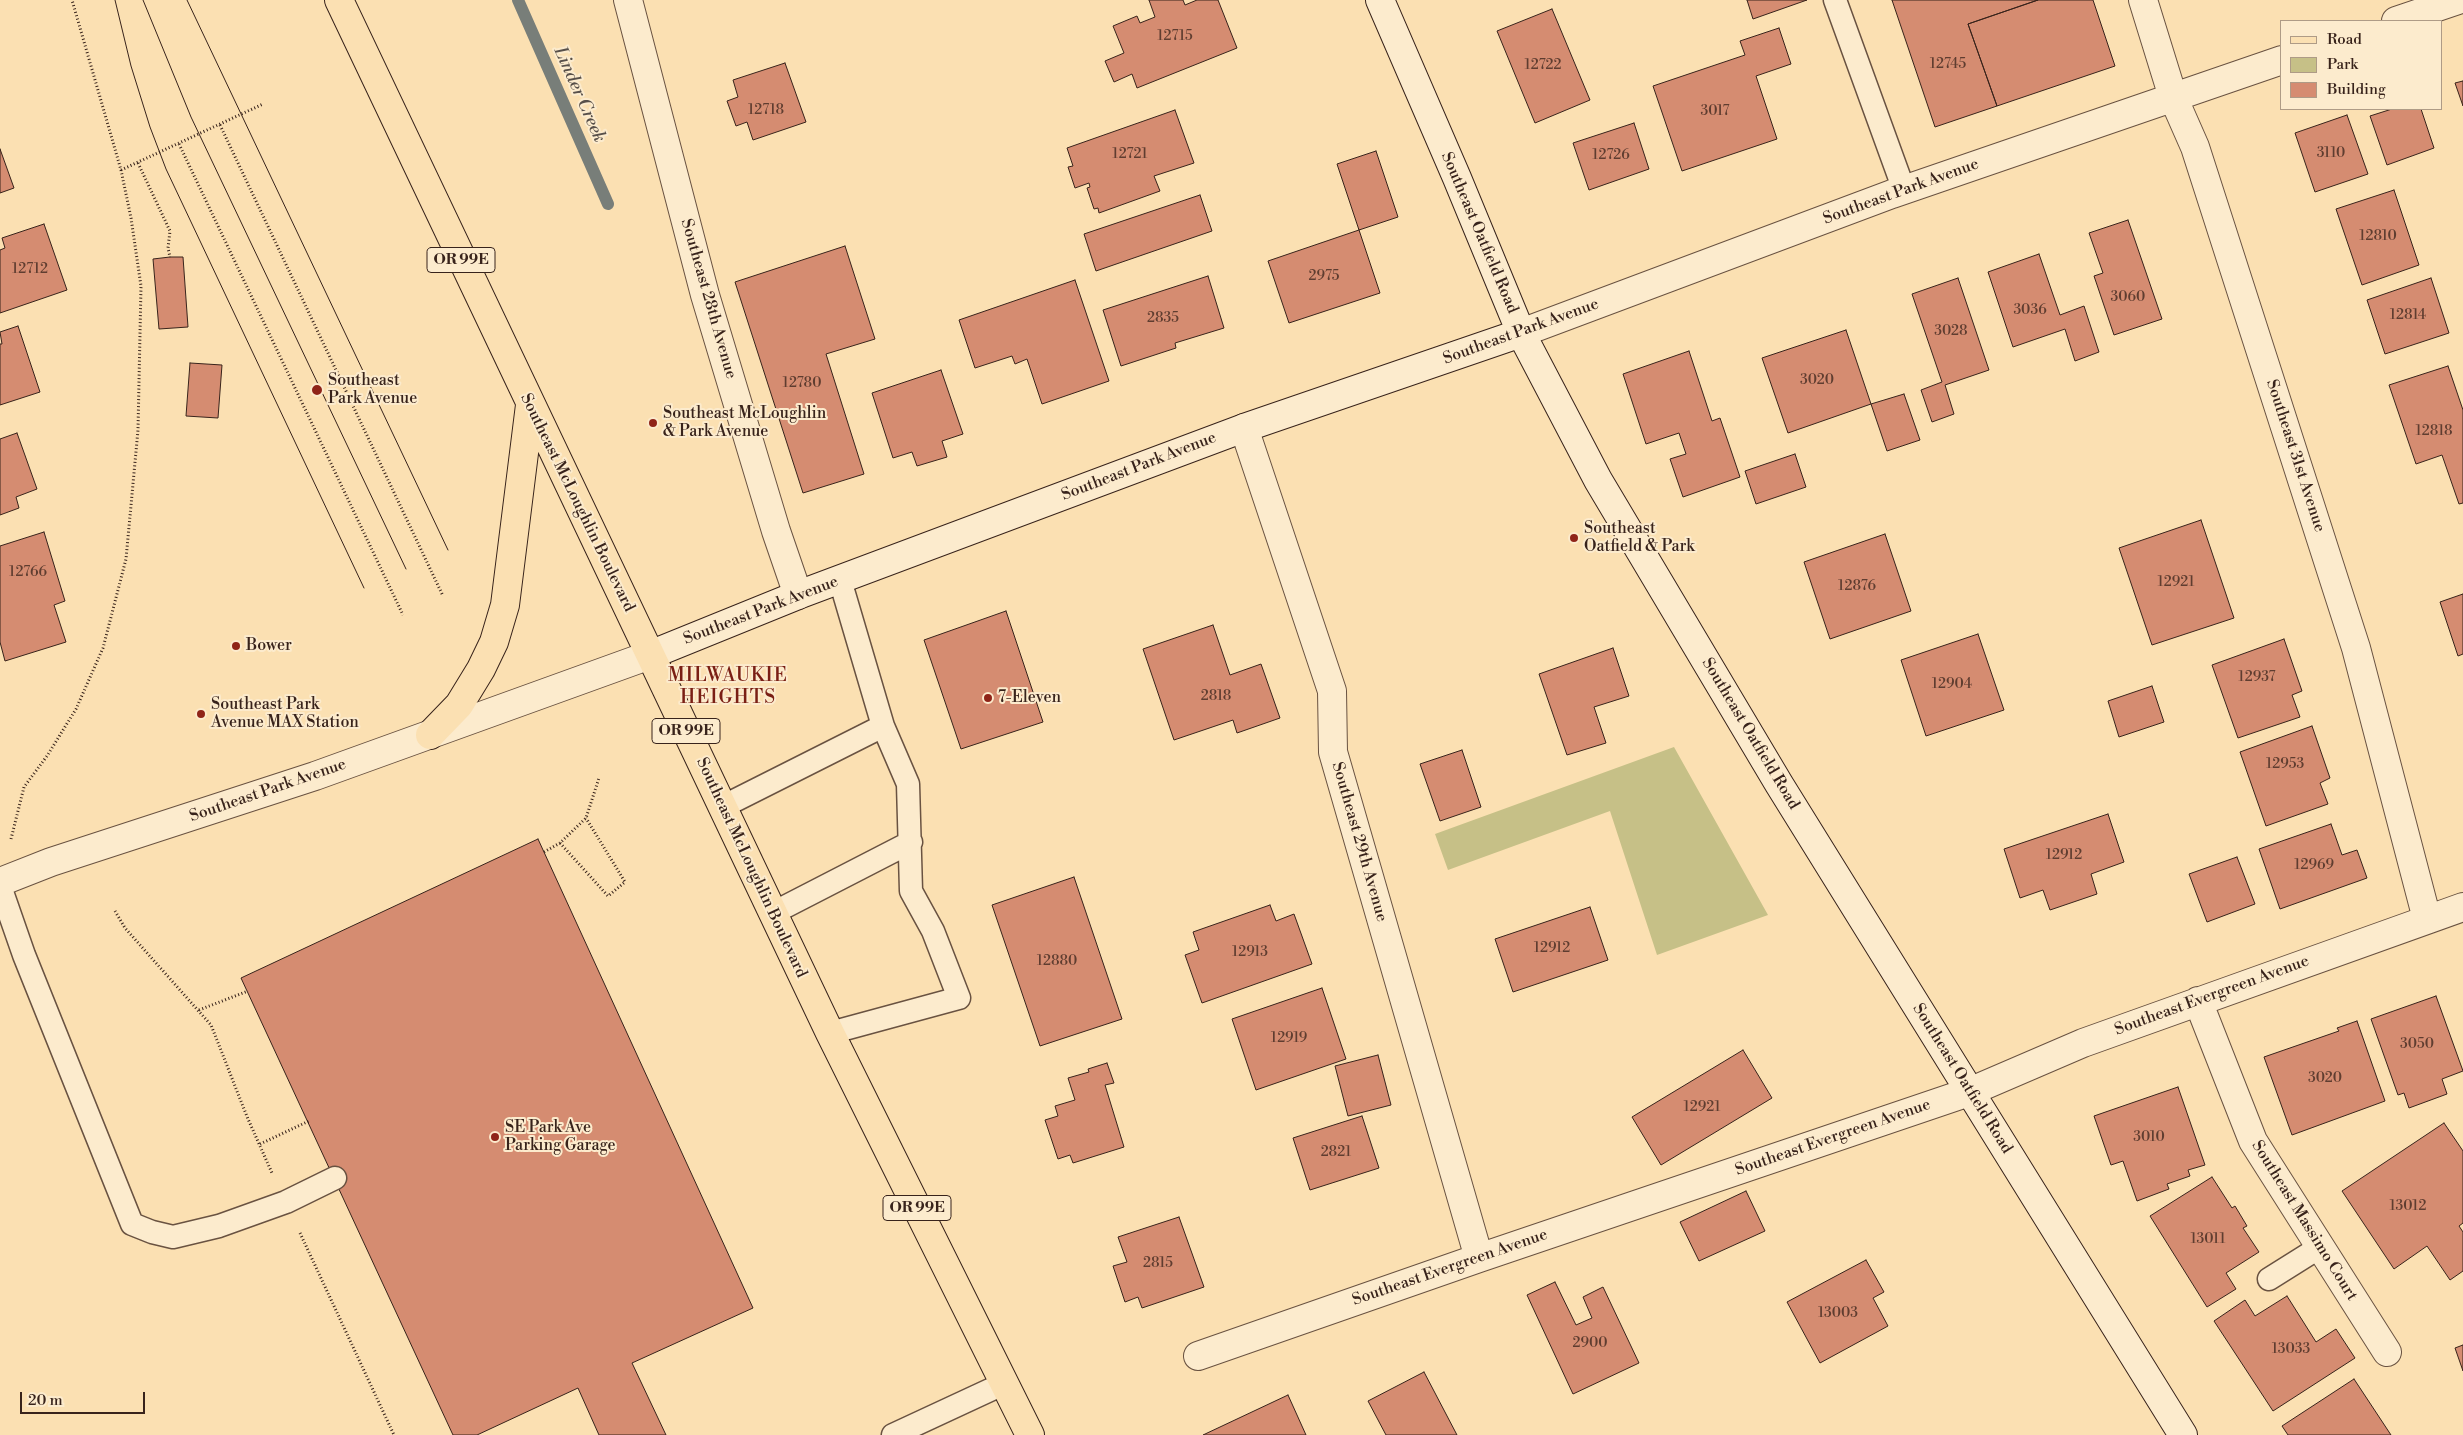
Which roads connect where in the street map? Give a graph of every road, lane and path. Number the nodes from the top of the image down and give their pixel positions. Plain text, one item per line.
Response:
1 (72, 0) edge
2 (339, 0) edge
3 (628, 0) edge
4 (1380, 0) edge
5 (1835, 0) edge
6 (2142, 0) edge
7 (2458, 0) edge
8 (2399, 20) edge
9 (2280, 61) edge
10 (2173, 98) junction
11 (263, 104) dead end
12 (220, 124) junction
13 (179, 144) junction
14 (138, 163) junction
15 (121, 170) junction
16 (1904, 190) junction
17 (170, 257) dead end
18 (1521, 333) junction
19 (530, 405) junction
20 (1244, 428) junction
21 (840, 580) junction
22 (798, 595) junction
23 (443, 596) dead end
24 (403, 614) dead end
25 (650, 655) junction
26 (883, 726) junction
27 (430, 735) junction
28 (598, 778) dead end
29 (21, 801) dead end
30 (722, 807) junction
31 (586, 818) junction
32 (910, 842) junction
33 (560, 844) junction
34 (544, 852) dead end
35 (0, 884) edge
36 (2463, 907) edge
37 (115, 911) dead end
38 (773, 913) junction
39 (2427, 919) junction
40 (248, 991) dead end
41 (2198, 1001) junction
42 (199, 1010) junction
43 (830, 1033) junction
44 (1969, 1092) junction
45 (309, 1121) dead end
46 (260, 1144) junction
47 (335, 1178) dead end
48 (286, 1202) junction
49 (2320, 1246) junction
50 (1479, 1258) junction
51 (2269, 1279) dead end
52 (2388, 1352) dead end
53 (1198, 1356) dead end
54 (1005, 1383) junction
55 (394, 1435) edge
56 (893, 1435) edge
57 (1030, 1435) edge
58 (2183, 1435) edge

1 - 15 path
2 - 19 main road, Southeast McLoughlin Boulevard / OR 99E
3 - 22 street, Southeast 28th Avenue
4 - 18 street, Southeast Oatfield Road
5 - 16 lane
6 - 10 street, Southeast 31st Avenue
7 - 8 street
9 - 10 street, Southeast Park Avenue
10 - 16 street, Southeast Park Avenue
10 - 39 street, Southeast 31st Avenue
11 - 12 path
12 - 13 path
12 - 23 path
13 - 14 path
13 - 24 path
14 - 15 path
14 - 17 path
15 - 29 path
16 - 18 street, Southeast Park Avenue
18 - 20 street, Southeast Park Avenue
18 - 44 street, Southeast Oatfield Road
19 - 25 main road, Southeast McLoughlin Boulevard / OR 99E
19 - 27 main road
20 - 21 street, Southeast Park Avenue
20 - 50 street, Southeast 29th Avenue
21 - 22 street, Southeast Park Avenue
21 - 26 lane
22 - 25 street, Southeast Park Avenue
25 - 27 street, Southeast Park Avenue
25 - 30 main road, Southeast McLoughlin Boulevard / OR 99E
26 - 30 lane
26 - 32 lane
27 - 35 street, Southeast Park Avenue
28 - 31 path
30 - 38 main road, Southeast McLoughlin Boulevard / OR 99E
31 - 33 path
31 - 33 path
32 - 38 lane
32 - 43 lane
33 - 34 path
35 - 48 lane
36 - 39 street, Southeast Evergreen Avenue
37 - 42 path
38 - 43 main road, Southeast McLoughlin Boulevard / OR 99E
39 - 41 street, Southeast Evergreen Avenue
40 - 42 path
41 - 44 street, Southeast Evergreen Avenue
41 - 49 street, Southeast Massimo Court
42 - 46 path
43 - 54 main road, Southeast McLoughlin Boulevard / OR 99E
44 - 50 street, Southeast Evergreen Avenue
44 - 58 street, Southeast Oatfield Road
45 - 46 path
46 - 48 path
47 - 48 lane
48 - 55 path
49 - 51 lane
49 - 52 street, Southeast Massimo Court
50 - 53 street, Southeast Evergreen Avenue
54 - 56 lane
54 - 57 main road, Southeast McLoughlin Boulevard / OR 99E

